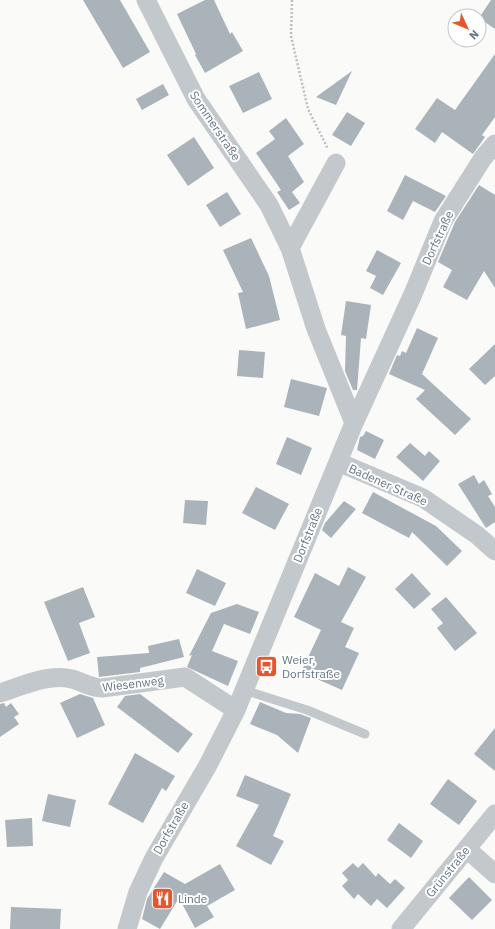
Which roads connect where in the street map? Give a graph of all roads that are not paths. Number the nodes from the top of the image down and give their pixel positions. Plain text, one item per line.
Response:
1 (146, 0) edge
2 (495, 144) edge
3 (336, 163) road end
4 (290, 248) junction
5 (354, 423) junction
6 (338, 462) junction
7 (493, 546) edge
8 (244, 690) junction
9 (0, 693) edge
10 (236, 710) junction
11 (365, 734) dead end
12 (495, 814) edge
13 (467, 849) junction
14 (495, 874) edge
15 (127, 929) edge
16 (401, 929) edge

1 - 4 street, Sommerstraße
2 - 5 street, Dorfstraße
3 - 4 street
4 - 5 street, Sommerstraße
5 - 6 street, Dorfstraße
6 - 7 street, Badener Straße
6 - 8 street, Dorfstraße
8 - 10 street, Dorfstraße
8 - 11 lane
9 - 10 street, Wiesenweg
10 - 15 street, Dorfstraße
12 - 13 street, Grünstraße
13 - 14 street
13 - 16 street, Grünstraße

